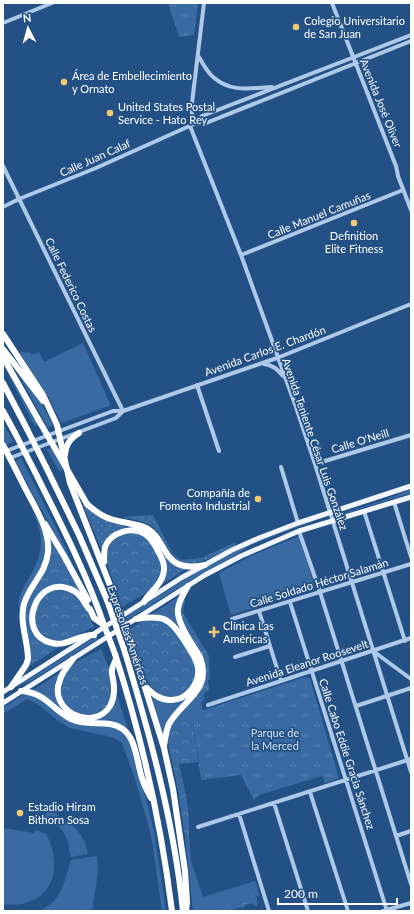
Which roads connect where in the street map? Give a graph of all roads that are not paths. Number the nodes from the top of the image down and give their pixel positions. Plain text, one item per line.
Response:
1 (52, 3) edge
2 (204, 3) edge
3 (332, 3) edge
4 (3, 23) edge
5 (411, 35) edge
6 (411, 42) edge
7 (198, 57) junction
8 (353, 57) junction
9 (355, 62) junction
10 (278, 86) junction
11 (192, 125) junction
12 (3, 166) edge
13 (403, 190) junction
14 (19, 200) junction
15 (3, 207) edge
16 (411, 210) edge
17 (241, 256) junction
18 (411, 304) edge
19 (3, 334) edge
20 (3, 349) edge
21 (3, 358) edge
22 (277, 358) junction
23 (262, 363) junction
24 (286, 380) junction
25 (3, 383) edge
26 (197, 385) junction
27 (49, 408) junction
28 (3, 411) edge
29 (123, 411) junction
30 (58, 430) junction
31 (79, 433) junction
32 (411, 435) edge
33 (60, 440) junction
34 (5, 448) edge
35 (218, 451) dead end
36 (10, 458) junction
37 (65, 461) junction
38 (315, 464) junction
39 (281, 467) dead end
40 (411, 486) edge
41 (411, 497) edge
42 (394, 502) junction
43 (37, 511) junction
44 (364, 511) junction
45 (329, 512) junction
46 (332, 521) junction
47 (298, 523) junction
48 (299, 531) junction
49 (411, 557) edge
50 (205, 564) junction
51 (411, 564) edge
52 (104, 566) junction
53 (383, 572) junction
54 (351, 582) junction
55 (188, 586) junction
56 (320, 592) junction
57 (144, 602) junction
58 (290, 602) junction
59 (90, 609) junction
60 (259, 611) junction
61 (136, 619) junction
62 (232, 619) dead end
63 (104, 625) junction
64 (94, 634) junction
65 (411, 638) edge
66 (405, 640) junction
67 (270, 646) junction
68 (373, 651) junction
69 (115, 656) junction
70 (235, 657) dead end
71 (73, 659) junction
72 (342, 661) junction
73 (312, 671) junction
74 (411, 679) edge
75 (281, 681) junction
76 (144, 684) junction
77 (11, 687) junction
78 (411, 688) edge
79 (21, 691) junction
80 (3, 692) edge
81 (387, 696) junction
82 (3, 703) edge
83 (208, 705) dead end
84 (356, 706) junction
85 (164, 748) junction
86 (409, 760) edge
87 (376, 770) junction
88 (411, 772) edge
89 (346, 780) junction
90 (310, 792) junction
91 (274, 803) junction
92 (156, 810) junction
93 (239, 814) junction
94 (198, 827) dead end
95 (411, 831) edge
96 (396, 836) junction
97 (411, 884) edge
98 (411, 903) edge
99 (172, 911) edge
100 (185, 911) edge
101 (269, 911) edge
102 (308, 911) edge
103 (348, 911) edge
104 (386, 911) edge

1 - 4 street
2 - 7 street, Avenida Teniente César Luis González
3 - 8 street, Avenida José Oliver
5 - 8 street
6 - 9 street
7 - 10 street
7 - 11 street, Avenida Teniente César Luis González
8 - 9 street, Avenida José Oliver
8 - 10 street
9 - 11 street
9 - 13 street, Avenida José Oliver
10 - 11 street
11 - 14 street, Calle Juan Calaf
11 - 17 street, Avenida Teniente César Luis González
12 - 14 street, Calle Federico Costas
13 - 16 street, Avenida José Oliver
13 - 17 street, Calle Manuel Camuñas
14 - 15 street, Calle Juan Calaf
14 - 29 street, Calle Federico Costas
17 - 22 street, Avenida Teniente César Luis González
18 - 22 street, Avenida Carlos E. Chardón
19 - 27 highway
20 - 27 highway
21 - 50 highway, bridge
22 - 23 street, Avenida Carlos E. Chardón
22 - 24 street, Avenida Teniente César Luis González
23 - 24 street
23 - 26 street, Avenida Carlos E. Chardón
24 - 38 street, Avenida Teniente César Luis González
25 - 100 highway, Expreso Las Américas, bridge
26 - 29 street, Avenida Carlos E. Chardón
26 - 35 street
27 - 30 highway
28 - 63 highway, Expreso Las Américas, bridge
29 - 30 street, Avenida Carlos E. Chardón
29 - 31 street, Avenida Carlos E. Chardón
30 - 33 highway
30 - 34 street, Avenida Carlos E. Chardón
31 - 33 street, Avenida Carlos E. Chardón
31 - 37 highway
32 - 38 street, Calle O'Neill
33 - 36 street, Avenida Carlos E. Chardón
33 - 37 highway
34 - 36 highway
36 - 43 highway
37 - 52 highway
38 - 45 street, Avenida Teniente César Luis González
39 - 47 street
40 - 45 main road
41 - 42 main road
42 - 44 main road
42 - 49 street
43 - 59 highway
43 - 77 highway
44 - 46 main road
44 - 53 street
45 - 46 street, Avenida Teniente César Luis González
45 - 47 main road
46 - 48 main road
46 - 54 street, Avenida Teniente César Luis González
47 - 50 main road
48 - 55 main road
48 - 56 street
50 - 57 main road
51 - 53 street, Calle Soldado Héctor Salamán
52 - 57 highway
52 - 76 highway, bridge
53 - 54 street, Calle Soldado Héctor Salamán
53 - 66 street
54 - 56 street, Calle Soldado Héctor Salamán
54 - 68 street, Avenida Teniente César Luis González
55 - 61 main road
55 - 85 highway
56 - 58 street, Calle Soldado Héctor Salamán
56 - 72 street
57 - 64 main road
58 - 60 street, Calle Soldado Héctor Salamán
58 - 73 street, Calle Cabo Eddie Gracia Sánchez
59 - 63 highway
59 - 64 highway
60 - 62 street, Calle Soldado Héctor Salamán
60 - 67 street
61 - 71 main road
61 - 76 highway
63 - 69 highway, Expreso Las Américas, bridge
64 - 77 main road
65 - 66 street, Avenida Eleanor Roosevelt
66 - 68 street, Avenida Eleanor Roosevelt
67 - 70 street
67 - 75 street
68 - 72 street, Avenida Eleanor Roosevelt
68 - 74 street
68 - 81 street, Avenida Teniente César Luis González
69 - 71 highway
69 - 92 highway, Expreso Las Américas
71 - 79 main road
72 - 73 street, Avenida Eleanor Roosevelt
72 - 84 street
73 - 75 street, Avenida Eleanor Roosevelt
73 - 89 street, Calle Cabo Eddie Gracia Sánchez
75 - 83 street, Avenida Eleanor Roosevelt
76 - 85 highway
77 - 80 main road
78 - 81 street
79 - 82 main road
79 - 92 highway
81 - 84 street
81 - 86 street, Avenida Teniente César Luis González
84 - 87 street
85 - 100 highway
86 - 87 street
86 - 88 street, Avenida Teniente César Luis González
87 - 89 street
87 - 96 street
89 - 90 street
89 - 104 street, Calle Cabo Eddie Gracia Sánchez
90 - 91 street
90 - 103 street
91 - 93 street
91 - 102 street
92 - 99 highway, Expreso Las Américas
93 - 94 street
93 - 101 street
95 - 96 street
96 - 97 street
98 - 104 street

